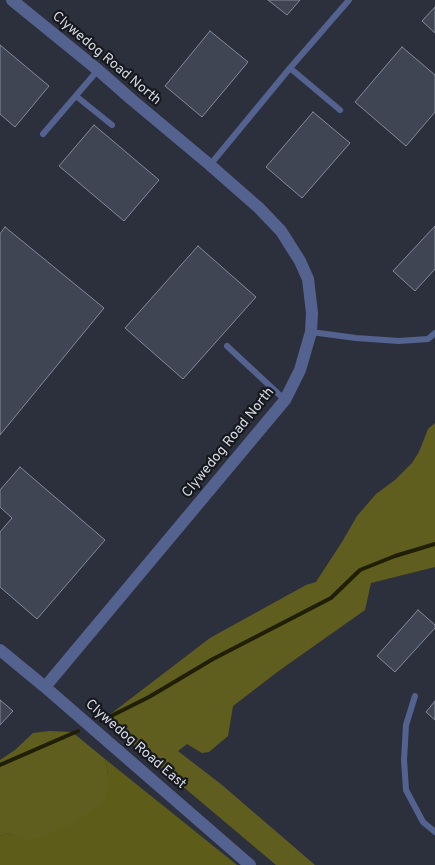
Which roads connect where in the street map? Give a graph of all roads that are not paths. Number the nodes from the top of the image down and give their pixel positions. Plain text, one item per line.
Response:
1 (12, 0) edge
2 (349, 0) edge
3 (290, 68) junction
4 (98, 70) junction
5 (76, 96) junction
6 (340, 110) dead end
7 (112, 125) dead end
8 (43, 134) dead end
9 (210, 165) junction
10 (311, 332) junction
11 (435, 333) edge
12 (227, 346) dead end
13 (285, 400) junction
14 (0, 650) edge
15 (45, 687) junction
16 (415, 696) dead end
17 (435, 832) edge
18 (250, 865) edge

1 - 4 street, Clywedog Road North
2 - 3 lane
3 - 6 lane
3 - 9 lane
4 - 5 lane
4 - 9 street, Clywedog Road North
5 - 7 lane
5 - 8 lane
9 - 10 street, Clywedog Road North
10 - 11 lane
10 - 13 street, Clywedog Road North
12 - 13 lane
13 - 15 street, Clywedog Road North
14 - 15 street, Clywedog Road East
15 - 18 street, Clywedog Road East
16 - 17 lane

